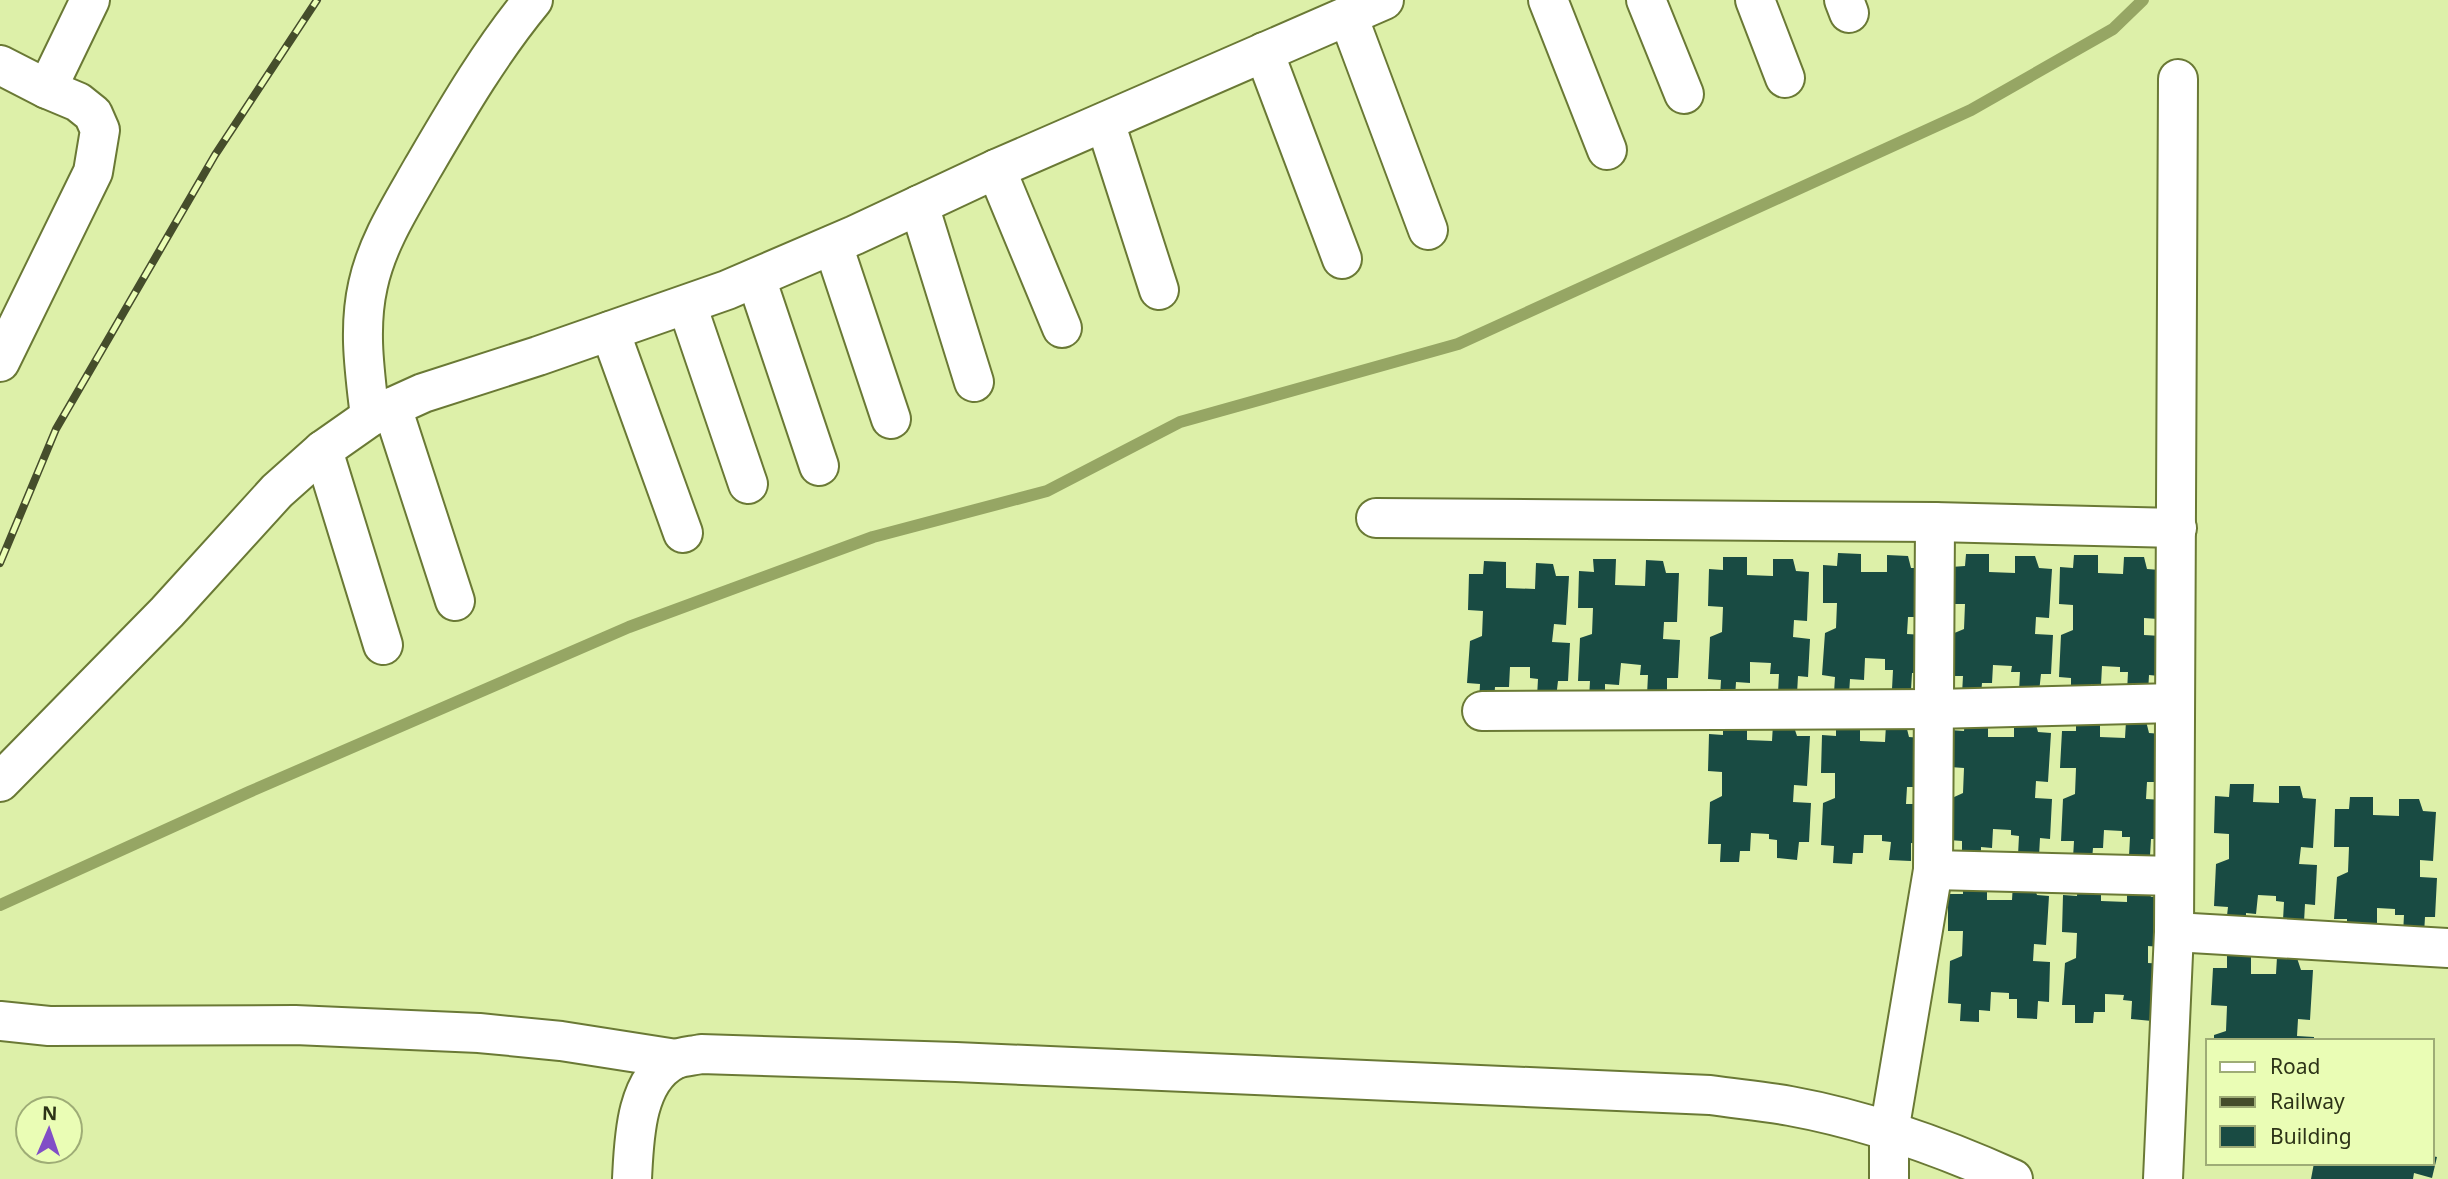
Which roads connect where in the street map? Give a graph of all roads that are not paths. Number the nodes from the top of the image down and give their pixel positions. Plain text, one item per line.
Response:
1 (90, 0) edge
2 (533, 0) edge
3 (1384, 0) edge
4 (1548, 0) edge
5 (1646, 0) edge
6 (1755, 0) edge
7 (1348, 16) junction
8 (1264, 52) junction
9 (0, 65) edge
10 (1785, 78) dead end
11 (2178, 79) dead end
12 (47, 89) junction
13 (1684, 94) dead end
14 (1105, 122) junction
15 (1607, 150) dead end
16 (996, 169) junction
17 (919, 205) junction
18 (1428, 229) dead end
19 (832, 245) junction
20 (1342, 259) dead end
21 (756, 278) junction
22 (1159, 290) dead end
23 (687, 305) junction
24 (1062, 328) dead end
25 (610, 331) junction
26 (0, 362) edge
27 (974, 383) dead end
28 (381, 412) junction
29 (891, 419) dead end
30 (323, 450) junction
31 (819, 466) dead end
32 (748, 484) dead end
33 (1376, 518) dead end
34 (1935, 522) junction
35 (2177, 528) junction
36 (683, 533) dead end
37 (455, 601) dead end
38 (383, 645) dead end
39 (2175, 704) junction
40 (1935, 709) junction
41 (1482, 710) dead end
42 (0, 782) edge
43 (1933, 870) junction
44 (2174, 876) junction
45 (2174, 932) junction
46 (2448, 948) edge
47 (0, 1021) edge
48 (676, 1059) junction
49 (1889, 1132) junction
50 (632, 1179) edge
51 (1889, 1179) edge
52 (2013, 1179) edge
53 (2163, 1179) edge

1 - 12 street
2 - 28 street
3 - 7 street
4 - 15 street
5 - 13 street
6 - 10 street
7 - 8 street
7 - 18 street
8 - 14 street
8 - 20 street
9 - 12 street
11 - 35 street
12 - 26 street
14 - 16 street
14 - 22 street
16 - 17 street
16 - 24 street
17 - 19 street
17 - 27 street
19 - 21 street
19 - 29 street
21 - 23 street
21 - 31 street
23 - 25 street
23 - 32 street
25 - 28 street
25 - 36 street
28 - 30 street
28 - 37 street
30 - 38 street
30 - 42 street
33 - 34 street
34 - 35 street
34 - 40 street
35 - 39 street
39 - 40 street
39 - 44 street
40 - 41 street
40 - 43 street
43 - 44 street
43 - 49 street
44 - 45 street
45 - 46 street
45 - 53 street
47 - 48 street
48 - 49 street
48 - 50 street
49 - 51 street
49 - 52 street

